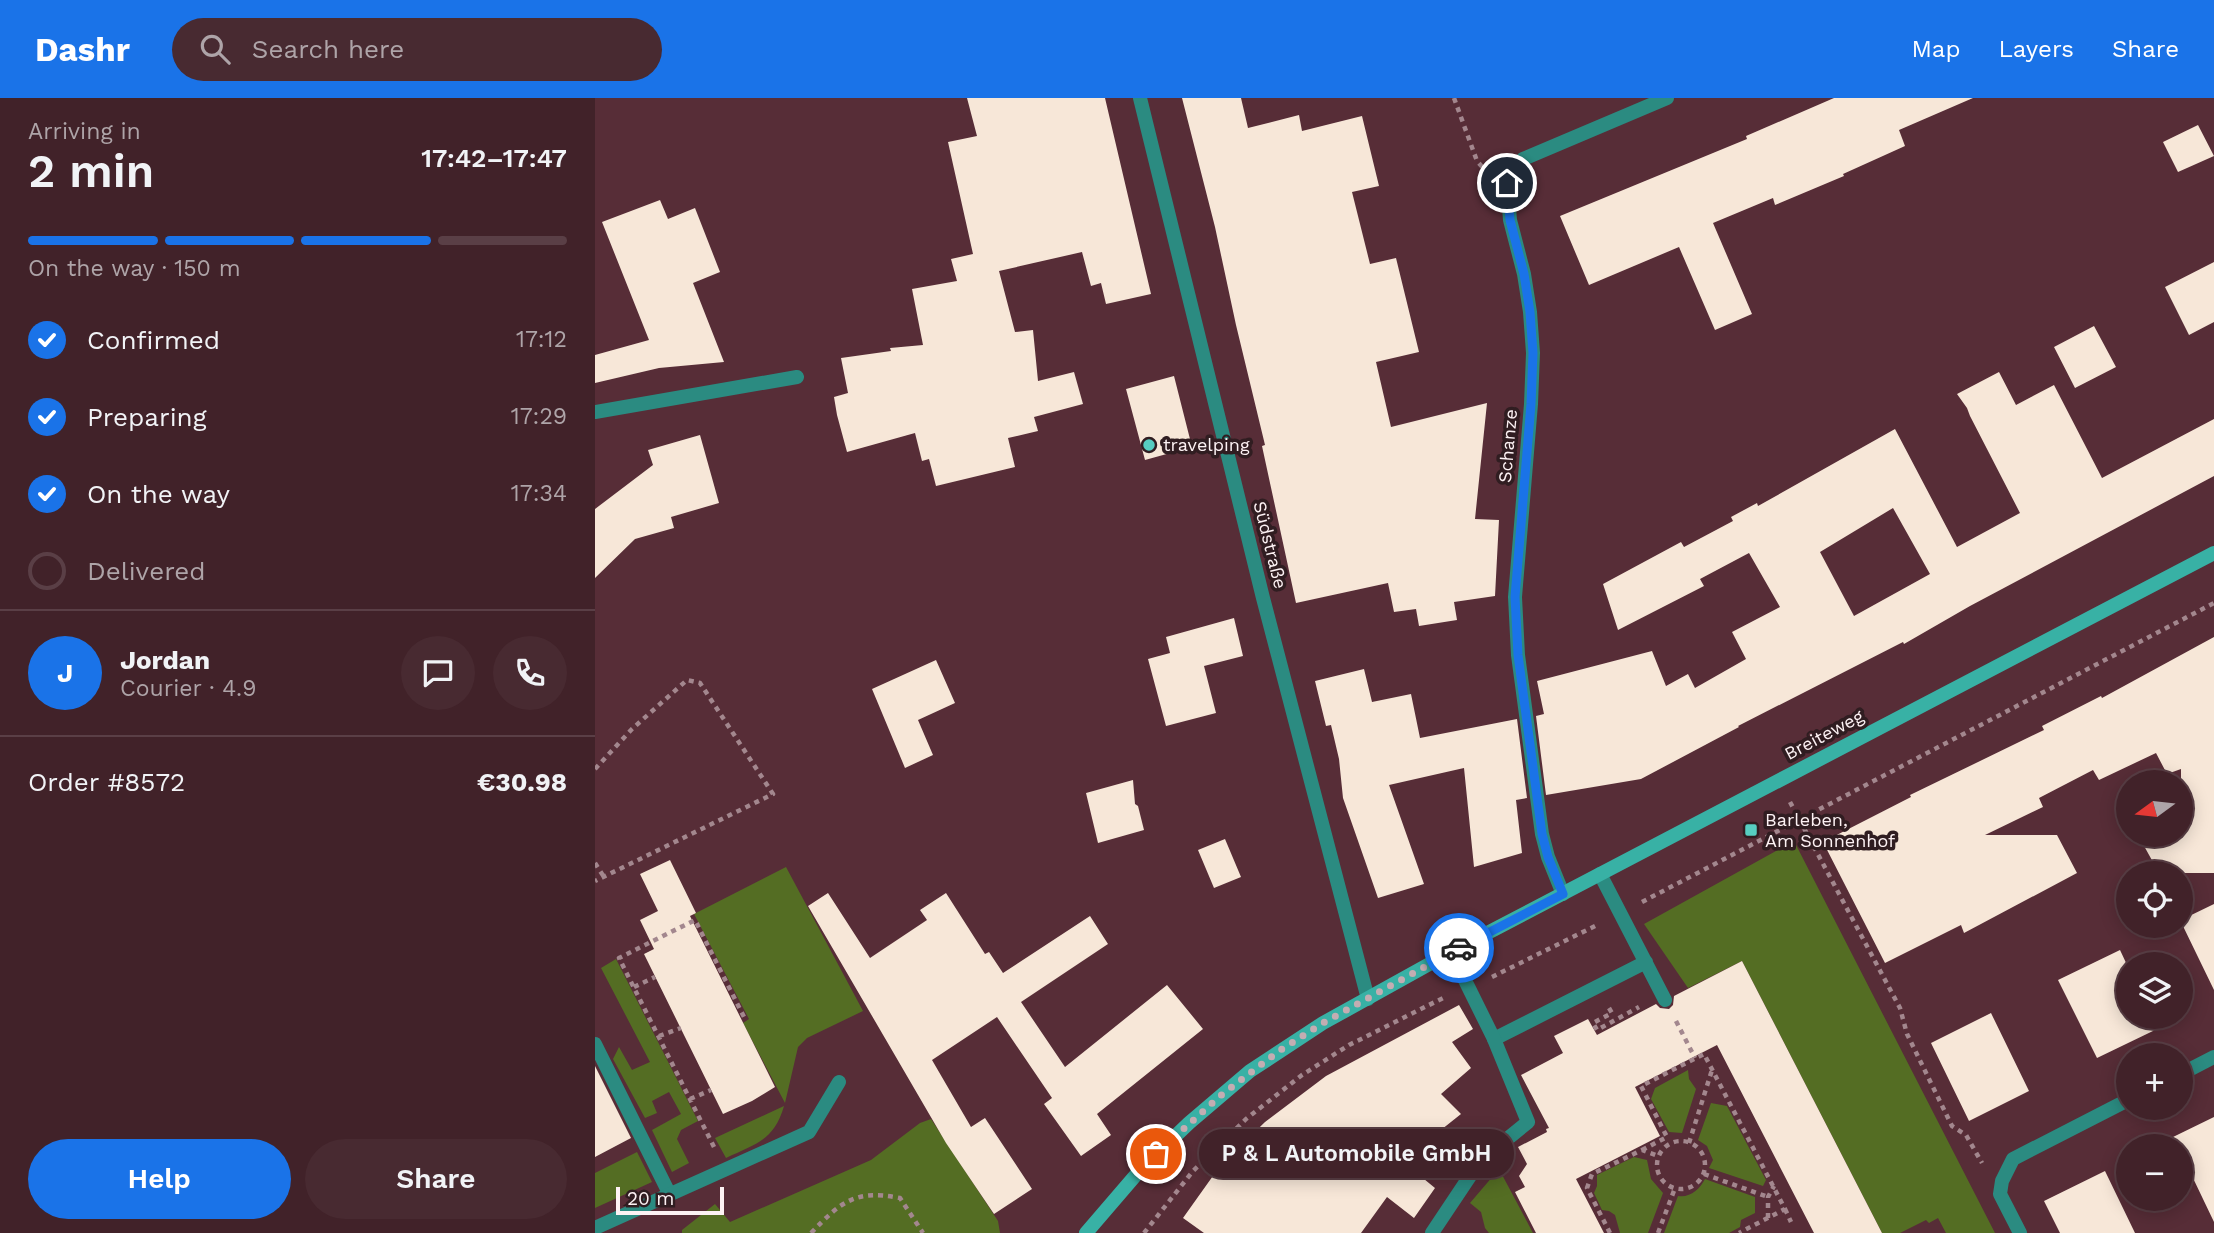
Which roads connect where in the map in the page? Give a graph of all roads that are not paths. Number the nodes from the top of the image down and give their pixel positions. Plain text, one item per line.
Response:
1 (1140, 98) edge
2 (1667, 98) edge
3 (797, 377) dead end
4 (595, 412) edge
5 (2214, 553) edge
6 (1600, 874) junction
7 (1563, 894) junction
8 (1451, 952) junction
9 (1646, 962) junction
10 (1663, 997) road end
11 (1368, 999) junction
12 (1494, 1040) junction
13 (595, 1044) edge
14 (2214, 1058) edge
15 (2193, 1068) edge
16 (839, 1082) dead end
17 (2116, 1106) edge
18 (669, 1193) junction
19 (595, 1228) edge
20 (1086, 1233) edge
21 (1432, 1233) edge
22 (2020, 1233) edge

1 - 11 street, Südstraße
2 - 7 street, Schanze
3 - 4 street
5 - 6 street, Breiteweg
6 - 7 street, Breiteweg
6 - 9 street
7 - 8 street, Breiteweg
8 - 11 street, Breiteweg
8 - 12 street
9 - 10 street
9 - 12 street
11 - 20 street, Breiteweg
12 - 21 street
13 - 18 street
14 - 15 street
16 - 18 street
17 - 22 street
18 - 19 street

